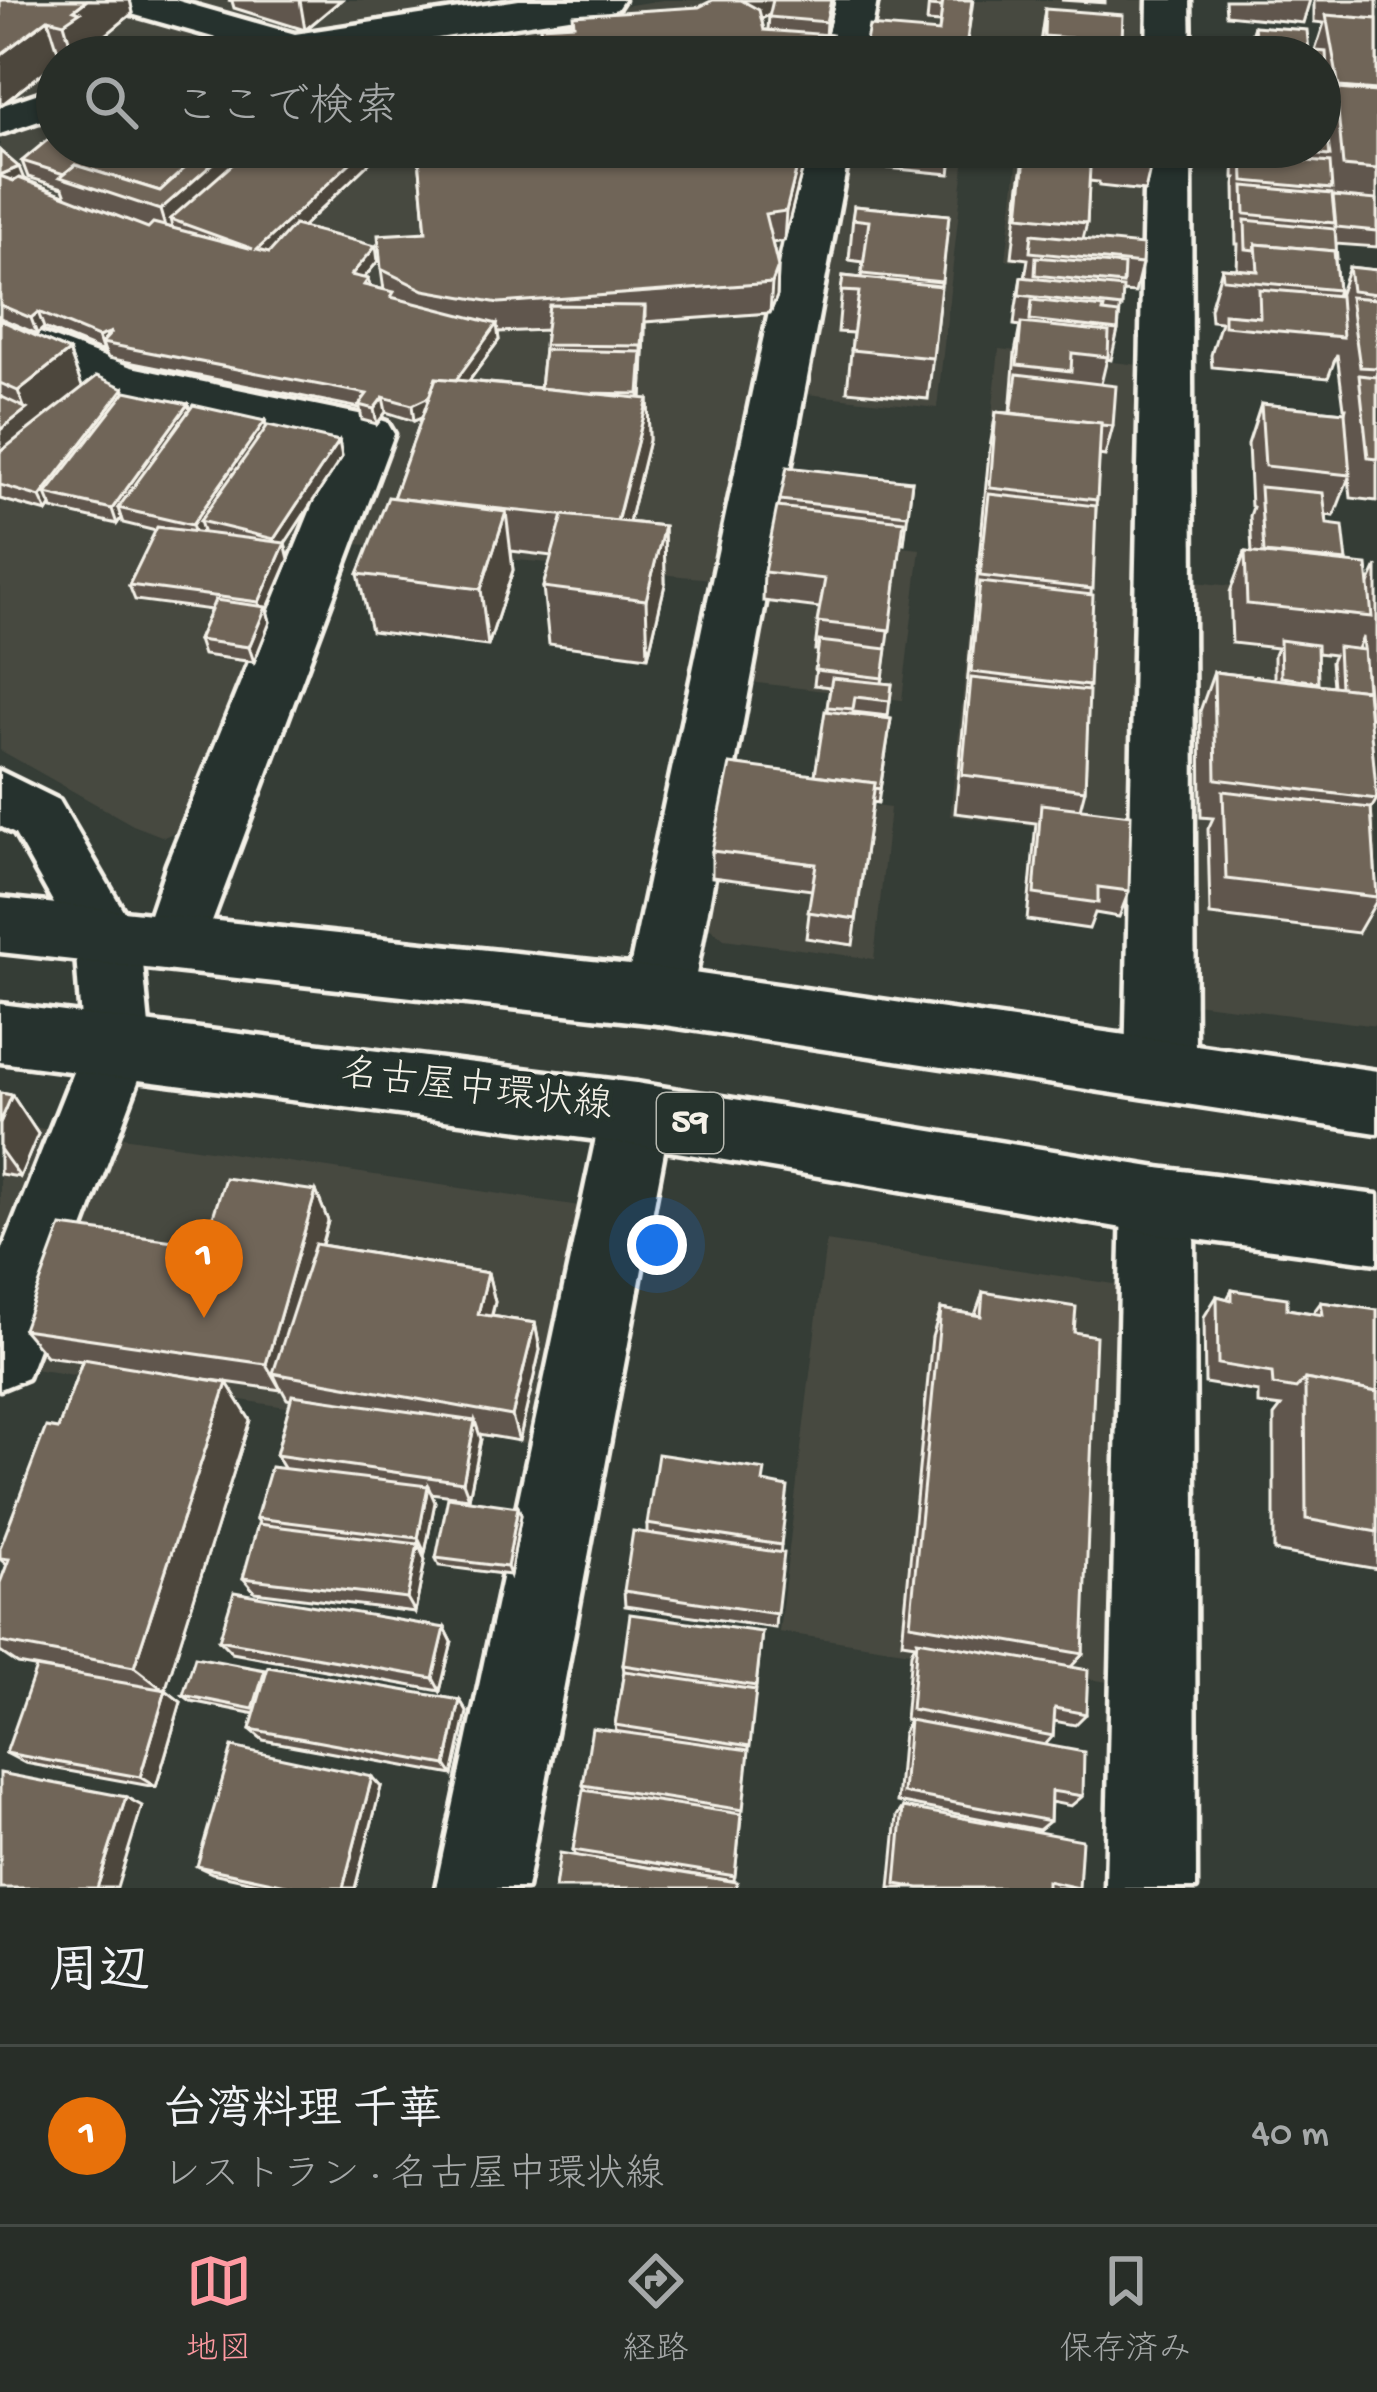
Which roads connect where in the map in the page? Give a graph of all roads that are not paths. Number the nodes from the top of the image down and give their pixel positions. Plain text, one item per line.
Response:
1 (129, 0) edge
2 (602, 0) edge
3 (856, 0) edge
4 (1169, 0) edge
5 (255, 36) edge
6 (358, 36) edge
7 (848, 36) edge
8 (1169, 36) edge
9 (36, 108) edge
10 (0, 121) edge
11 (823, 168) edge
12 (1168, 168) edge
13 (0, 334) edge
14 (0, 795) edge
15 (0, 925) edge
16 (108, 938) junction
17 (174, 942) junction
18 (658, 996) junction
19 (0, 1033) edge
20 (117, 1047) junction
21 (1160, 1070) junction
22 (1377, 1102) edge
23 (636, 1114) junction
24 (1158, 1201) junction
25 (1377, 1229) edge
26 (0, 1352) edge
27 (481, 1888) edge
28 (1150, 1888) edge

1 - 5 street
2 - 6 street
3 - 7 street
4 - 8 street
9 - 10 street
11 - 18 street
12 - 21 street
13 - 17 street
14 - 16 street
15 - 16 street
16 - 17 street
16 - 20 street
17 - 18 street
18 - 21 street
19 - 20 street, 名古屋中環状線 / 59
20 - 23 street, 名古屋中環状線 / 59
20 - 26 street
21 - 22 street
23 - 24 street, 名古屋中環状線 / 59
23 - 27 street
24 - 25 street, 名古屋中環状線 / 59
24 - 28 street

